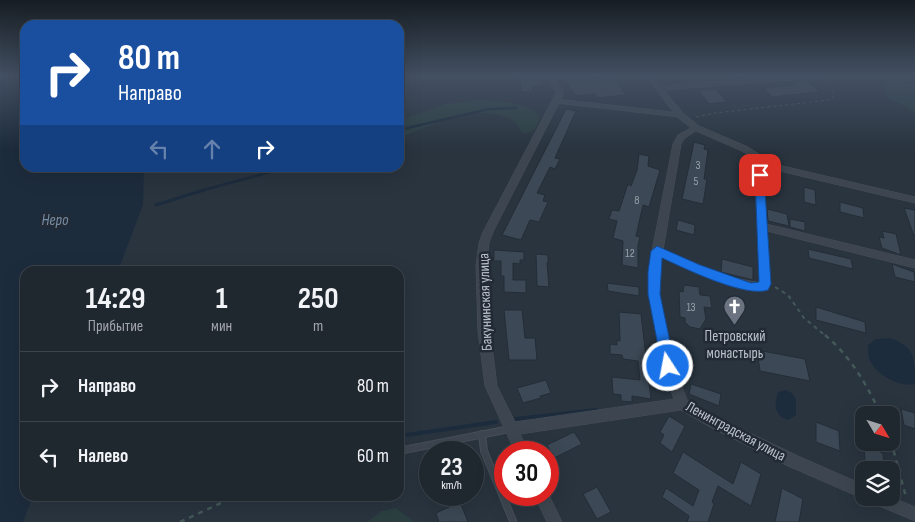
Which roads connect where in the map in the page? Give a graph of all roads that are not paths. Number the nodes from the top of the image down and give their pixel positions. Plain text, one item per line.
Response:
1 (556, 100) edge
2 (559, 100) edge
3 (669, 100) edge
4 (680, 114) junction
5 (696, 128) junction
6 (758, 158) junction
7 (915, 200) edge
8 (763, 227) junction
9 (657, 251) junction
10 (915, 264) edge
11 (682, 404) junction
12 (511, 429) junction
13 (482, 434) junction
14 (517, 441) edge
15 (404, 449) edge
16 (855, 488) edge
17 (546, 506) edge
18 (896, 506) edge
19 (912, 513) edge
20 (513, 521) dead end
21 (554, 522) edge

1 - 12 street, Бакунинская улица
2 - 4 lane
3 - 4 street
4 - 5 street
5 - 6 street
5 - 9 street, Ленинградская улица
6 - 7 street
6 - 8 street
8 - 9 street
8 - 10 street
9 - 11 street, Ленинградская улица
11 - 12 street
11 - 16 street, Ленинградская улица
12 - 13 lane
12 - 14 street, Бакунинская улица
13 - 15 lane
13 - 20 lane
17 - 21 street
18 - 19 street

